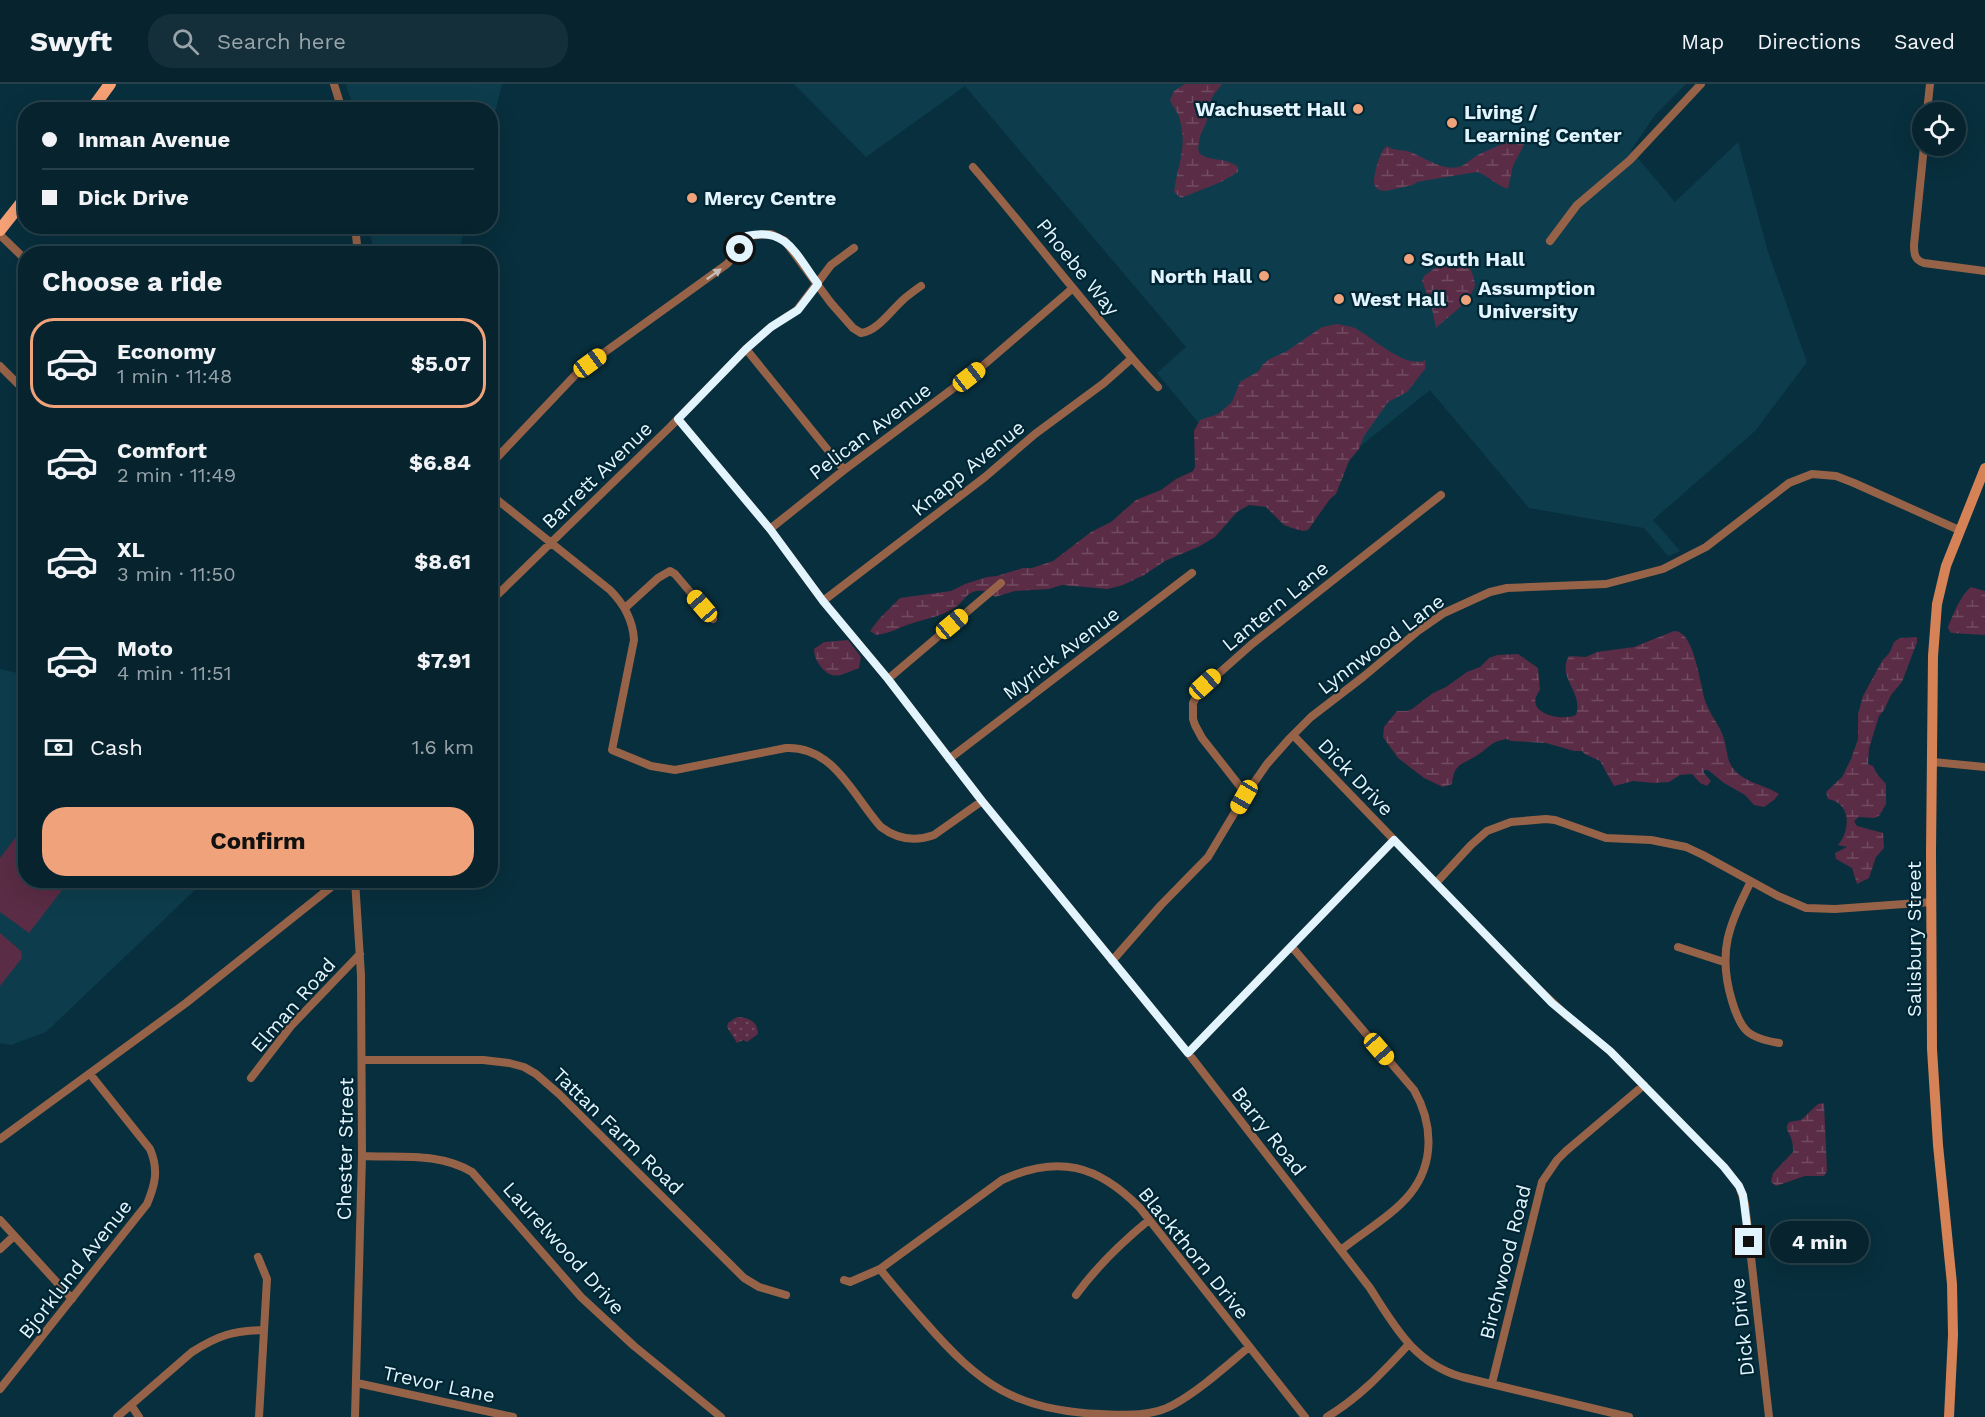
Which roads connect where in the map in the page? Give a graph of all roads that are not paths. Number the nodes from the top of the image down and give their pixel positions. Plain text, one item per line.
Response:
1 (110, 84) edge
2 (334, 84) edge
3 (1701, 84) edge
4 (1930, 84) edge
5 (97, 102) edge
6 (340, 102) edge
7 (1928, 102) edge
8 (1923, 156) edge
9 (972, 167) dead end
10 (18, 207) edge
11 (0, 230) edge
12 (0, 235) edge
13 (1550, 241) dead end
14 (854, 248) dead end
15 (18, 252) edge
16 (1985, 271) edge
17 (818, 284) junction
18 (921, 286) dead end
19 (1073, 288) junction
20 (746, 349) junction
21 (1131, 359) junction
22 (0, 366) edge
23 (18, 384) edge
24 (1158, 387) dead end
25 (678, 419) junction
26 (498, 457) edge
27 (1985, 468) edge
28 (844, 470) junction
29 (1441, 495) dead end
30 (498, 501) edge
31 (770, 529) junction
32 (1959, 530) junction
33 (550, 543) junction
34 (1192, 573) dead end
35 (1001, 583) dead end
36 (498, 594) edge
37 (823, 601) junction
38 (625, 608) junction
39 (713, 619) dead end
40 (888, 679) junction
41 (1293, 735) junction
42 (949, 759) junction
43 (1933, 762) junction
44 (1985, 767) edge
45 (1246, 794) junction
46 (982, 801) junction
47 (1394, 840) junction
48 (1751, 881) junction
49 (1436, 883) junction
50 (330, 888) edge
51 (356, 888) edge
52 (1932, 902) junction
53 (1292, 947) junction
54 (1678, 947) dead end
55 (360, 954) junction
56 (1112, 960) junction
57 (1724, 962) junction
58 (1779, 1043) dead end
59 (1188, 1053) junction
60 (362, 1060) junction
61 (90, 1074) junction
62 (251, 1078) dead end
63 (1644, 1085) junction
64 (0, 1139) edge
65 (362, 1156) junction
66 (0, 1220) edge
67 (1149, 1220) junction
68 (14, 1236) junction
69 (0, 1249) edge
70 (1341, 1250) junction
71 (258, 1257) dead end
72 (880, 1269) junction
73 (844, 1280) dead end
74 (786, 1295) dead end
75 (1076, 1295) dead end
76 (72, 1299) junction
77 (264, 1330) junction
78 (1409, 1344) junction
79 (1250, 1347) junction
80 (357, 1383) junction
81 (1492, 1383) junction
82 (0, 1389) edge
83 (131, 1405) junction
84 (117, 1417) edge
85 (140, 1417) edge
86 (259, 1417) edge
87 (355, 1417) edge
88 (513, 1417) edge
89 (721, 1417) edge
90 (1305, 1417) edge
91 (1327, 1417) edge
92 (1629, 1417) edge
93 (1769, 1417) edge
94 (1949, 1417) edge

1 - 5 main road
2 - 6 street
3 - 13 street
4 - 7 street
8 - 16 street
9 - 19 street, Phoebe Way
10 - 11 main road
12 - 15 street
14 - 17 street, Barrett Avenue
17 - 18 street
17 - 20 street, Barrett Avenue
26 -> 17 street
19 - 21 street, Phoebe Way
19 - 28 street, Pelican Avenue
20 - 25 street, Barrett Avenue
20 - 28 street
21 - 24 street, Phoebe Way
21 - 37 street, Knapp Avenue
22 - 23 street
25 - 31 street, Barry Road
25 - 33 street, Barrett Avenue
27 - 32 main road, Salisbury Street
28 - 31 street, Pelican Avenue
29 - 45 street, Lantern Lane
30 - 33 street
31 - 37 street, Barry Road
32 - 41 street, Lynnwood Lane
32 - 43 main road, Salisbury Street
33 - 36 street, Barrett Avenue
33 - 38 street
34 - 42 street, Myrick Avenue
35 - 40 street
37 - 40 street, Barry Road
38 - 39 street
38 - 46 street
40 - 42 street, Barry Road
41 - 45 street, Lynnwood Lane
41 - 47 street, Dick Drive
42 - 46 street, Barry Road
43 - 44 street
43 - 52 main road, Salisbury Street
45 - 56 street, Lynnwood Lane
46 - 56 street, Barry Road
47 - 49 street, Dick Drive
47 - 53 street
48 - 49 street
48 - 52 street
48 - 57 street
49 - 63 street, Dick Drive
50 - 61 street
51 - 55 street, Chester Street
52 - 94 main road, Salisbury Street
53 - 59 street
53 - 70 street
54 - 57 street
55 - 60 street, Chester Street
55 - 62 street, Elman Road
56 - 59 street, Barry Road
57 - 58 street
59 - 70 street, Barry Road
60 - 65 street, Chester Street
60 - 74 street, Tattan Farm Road
61 - 64 street
61 - 76 street, Bjorklund Avenue
63 - 81 street, Birchwood Road
63 - 93 street, Dick Drive
65 - 80 street, Chester Street
65 - 89 street, Laurelwood Drive
66 - 68 street
67 - 72 street, Blackthorn Drive
67 - 75 street
67 - 79 street, Blackthorn Drive
68 - 69 street
68 - 76 street
70 - 78 street, Barry Road
71 - 77 street
72 - 73 street, Blackthorn Drive
72 - 79 street
76 - 82 street, Bjorklund Avenue
77 - 83 street
77 - 86 street
78 - 81 street, Barry Road
78 - 91 street
79 - 90 street, Blackthorn Drive
80 - 87 street, Chester Street
80 - 88 street, Trevor Lane
81 - 92 street, Barry Road
83 - 84 street
83 - 85 street

